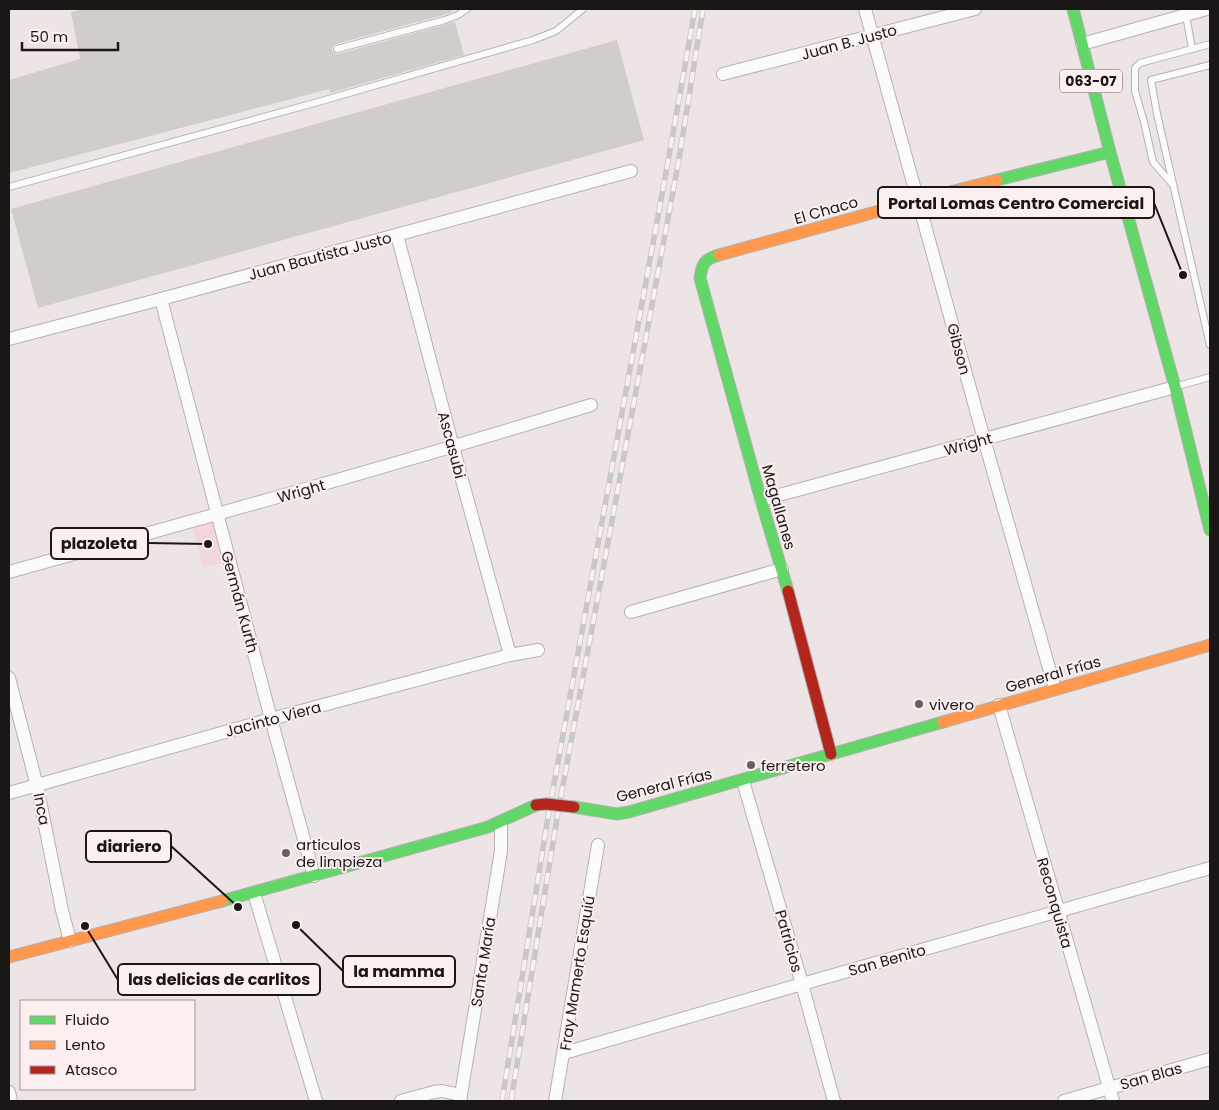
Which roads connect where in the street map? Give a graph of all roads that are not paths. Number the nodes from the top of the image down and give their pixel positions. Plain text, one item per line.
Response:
1 (467, 9) edge
2 (583, 9) edge
3 (865, 9) edge
4 (975, 9) edge
5 (1073, 9) edge
6 (1207, 9) edge
7 (1186, 14) junction
8 (873, 36) junction
9 (1082, 44) junction
10 (1210, 44) edge
11 (337, 49) dead end
12 (1192, 49) junction
13 (1210, 65) edge
14 (723, 74) dead end
15 (1110, 152) junction
16 (630, 171) dead end
17 (1173, 186) junction
18 (9, 187) edge
19 (919, 200) junction
20 (397, 235) junction
21 (700, 268) joint
22 (161, 299) junction
23 (9, 339) edge
24 (1210, 345) edge
25 (1210, 377) edge
26 (1175, 387) junction
27 (591, 405) dead end
28 (984, 440) junction
29 (453, 447) junction
30 (762, 500) junction
31 (217, 515) junction
32 (1210, 530) edge
33 (782, 569) junction
34 (9, 572) edge
35 (631, 612) dead end
36 (1210, 645) edge
37 (538, 650) dead end
38 (510, 656) junction
39 (9, 678) edge
40 (1055, 690) junction
41 (999, 706) junction
42 (271, 719) junction
43 (831, 754) junction
44 (742, 781) junction
45 (37, 786) junction
46 (9, 793) edge
47 (501, 822) junction
48 (598, 845) dead end
49 (1210, 868) edge
50 (314, 876) junction
51 (254, 892) junction
52 (1058, 912) junction
53 (70, 941) junction
54 (9, 957) edge
55 (802, 984) junction
56 (564, 1054) junction
57 (1210, 1059) edge
58 (1109, 1088) junction
59 (9, 1092) edge
60 (460, 1098) edge
61 (11, 1101) edge
62 (316, 1101) edge
63 (401, 1101) edge
64 (555, 1101) edge
65 (834, 1101) edge
66 (1064, 1101) edge
67 (1112, 1101) edge

1 - 11 lane
2 - 18 lane
3 - 8 street, Gibson
4 - 8 street, Juan B. Justo
5 - 9 main road, 063-07
6 - 7 street
7 - 9 street
7 - 12 lane
8 - 14 street, Juan B. Justo
8 - 19 street, Gibson
9 - 15 main road, 063-07
10 - 12 lane
12 - 17 lane
13 - 17 lane
15 - 19 main road, El Chaco
15 - 26 main road, 063-07
16 - 20 street, Juan Bautista Justo
17 - 24 lane
19 - 21 main road, El Chaco
19 - 28 street, Gibson
20 - 22 street, Juan Bautista Justo
20 - 29 street, Ascasubi
21 - 30 main road, Magallanes
22 - 23 street, Juan Bautista Justo
22 - 31 street, Germán Kurth
25 - 26 lane
26 - 28 street, Wright
26 - 32 main road, 063-07
27 - 29 street, Wright
28 - 30 street, Wright
28 - 40 street, Gibson
29 - 31 street, Wright
29 - 38 street, Ascasubi
30 - 33 main road, Magallanes
31 - 34 street, Wright
31 - 42 street, Germán Kurth
33 - 35 street
33 - 43 main road, Magallanes
36 - 40 main road, General Frías
37 - 38 street, Jacinto Viera
38 - 42 street, Jacinto Viera
39 - 45 street, Inca
40 - 41 main road, General Frías
41 - 43 main road, General Frías
41 - 52 street, Reconquista
42 - 45 street, Jacinto Viera
42 - 50 street, Germán Kurth
43 - 44 main road, General Frías
44 - 47 main road, General Frías, bridge
44 - 55 street, Patricios
45 - 46 street, Jacinto Viera
45 - 53 street, Inca
47 - 50 main road, General Frías
47 - 60 street, Santa María
48 - 56 street, Fray Mamerto Esquiú
49 - 52 street, San Benito
50 - 51 main road, General Frías
51 - 53 main road, General Frías
51 - 62 street
52 - 55 street, San Benito
52 - 58 street, Reconquista
53 - 54 main road, General Frías
55 - 56 street, San Benito
55 - 65 street, Patricios
56 - 64 street, Fray Mamerto Esquiú
57 - 58 street, San Blas
58 - 66 street, San Blas
58 - 67 street, Reconquista
59 - 61 street
60 - 63 street

